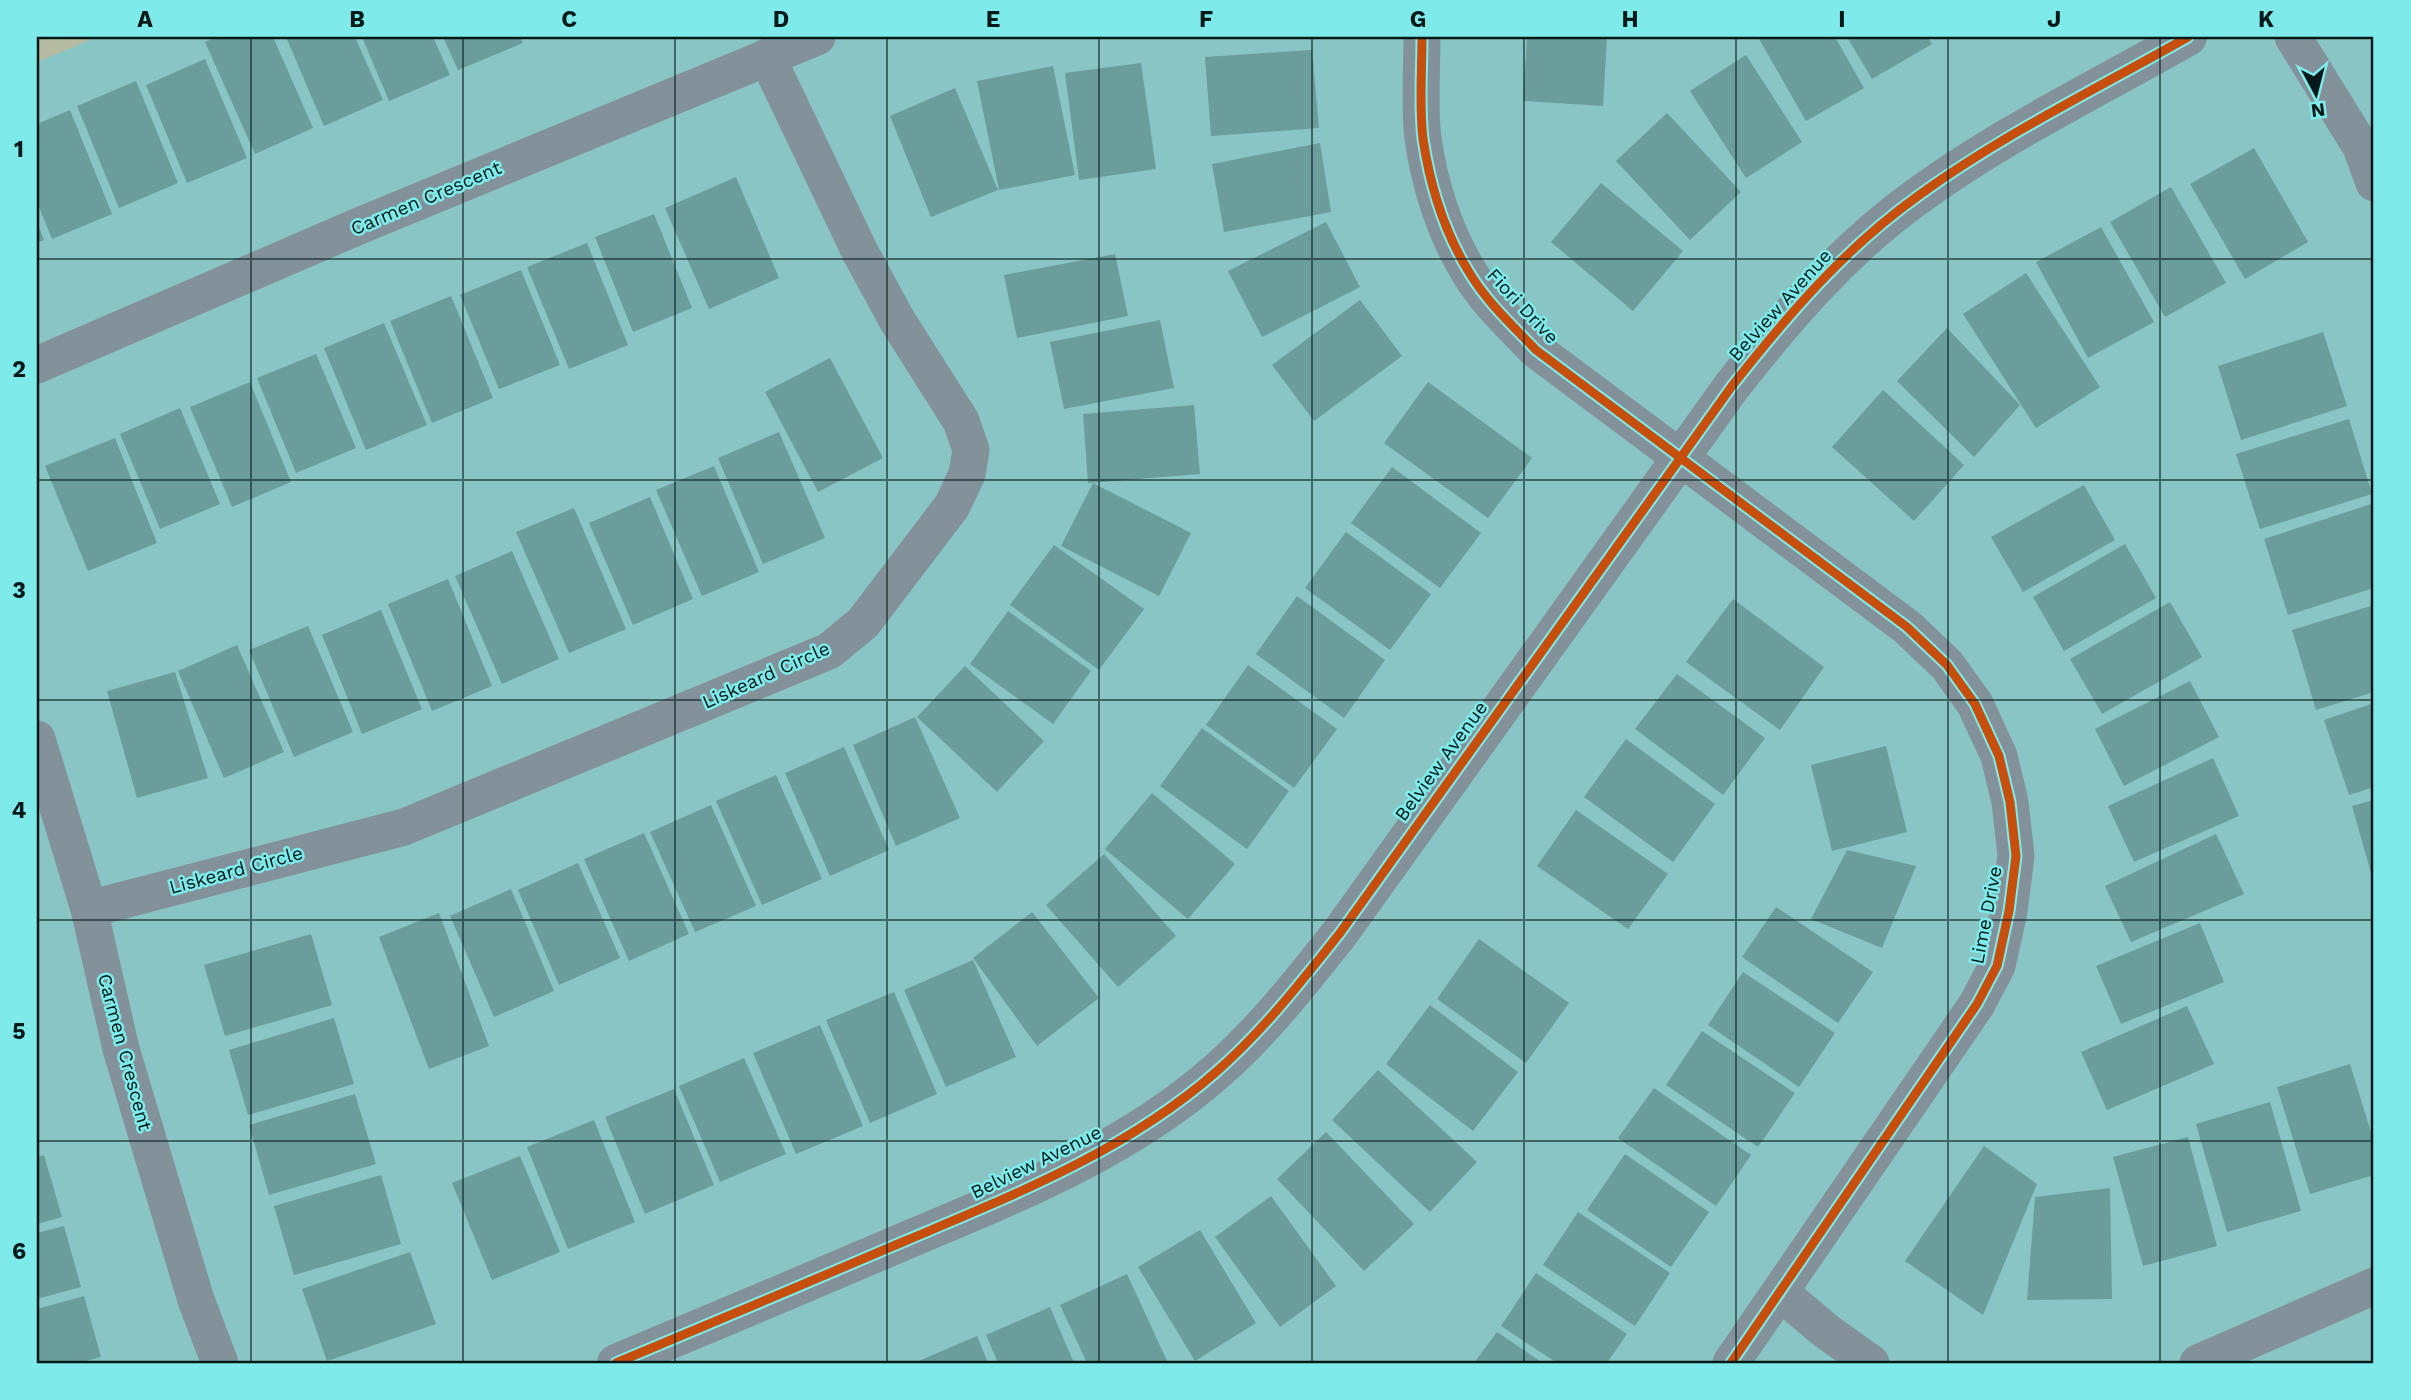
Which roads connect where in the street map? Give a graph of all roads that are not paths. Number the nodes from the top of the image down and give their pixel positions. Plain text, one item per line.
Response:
1 (817, 37) edge
2 (1422, 37) edge
3 (2188, 37) edge
4 (2293, 37) edge
5 (767, 57) junction
6 (2374, 183) edge
7 (37, 365) edge
8 (1680, 457) junction
9 (37, 739) edge
10 (89, 909) junction
11 (2374, 1286) edge
12 (1781, 1293) junction
13 (220, 1363) edge
14 (616, 1363) edge
15 (1731, 1363) edge
16 (1871, 1363) edge
17 (2198, 1363) edge

1 - 5 street, Carmen Crescent
2 - 8 street, Fiori Drive
3 - 8 street, Belview Avenue
4 - 6 street
5 - 7 street, Carmen Crescent
5 - 10 street, Liskeard Circle
8 - 12 street, Lime Drive
8 - 14 street, Belview Avenue
9 - 10 street, Carmen Crescent
10 - 13 street, Carmen Crescent
11 - 17 street
12 - 15 street, Lime Drive
12 - 16 street

